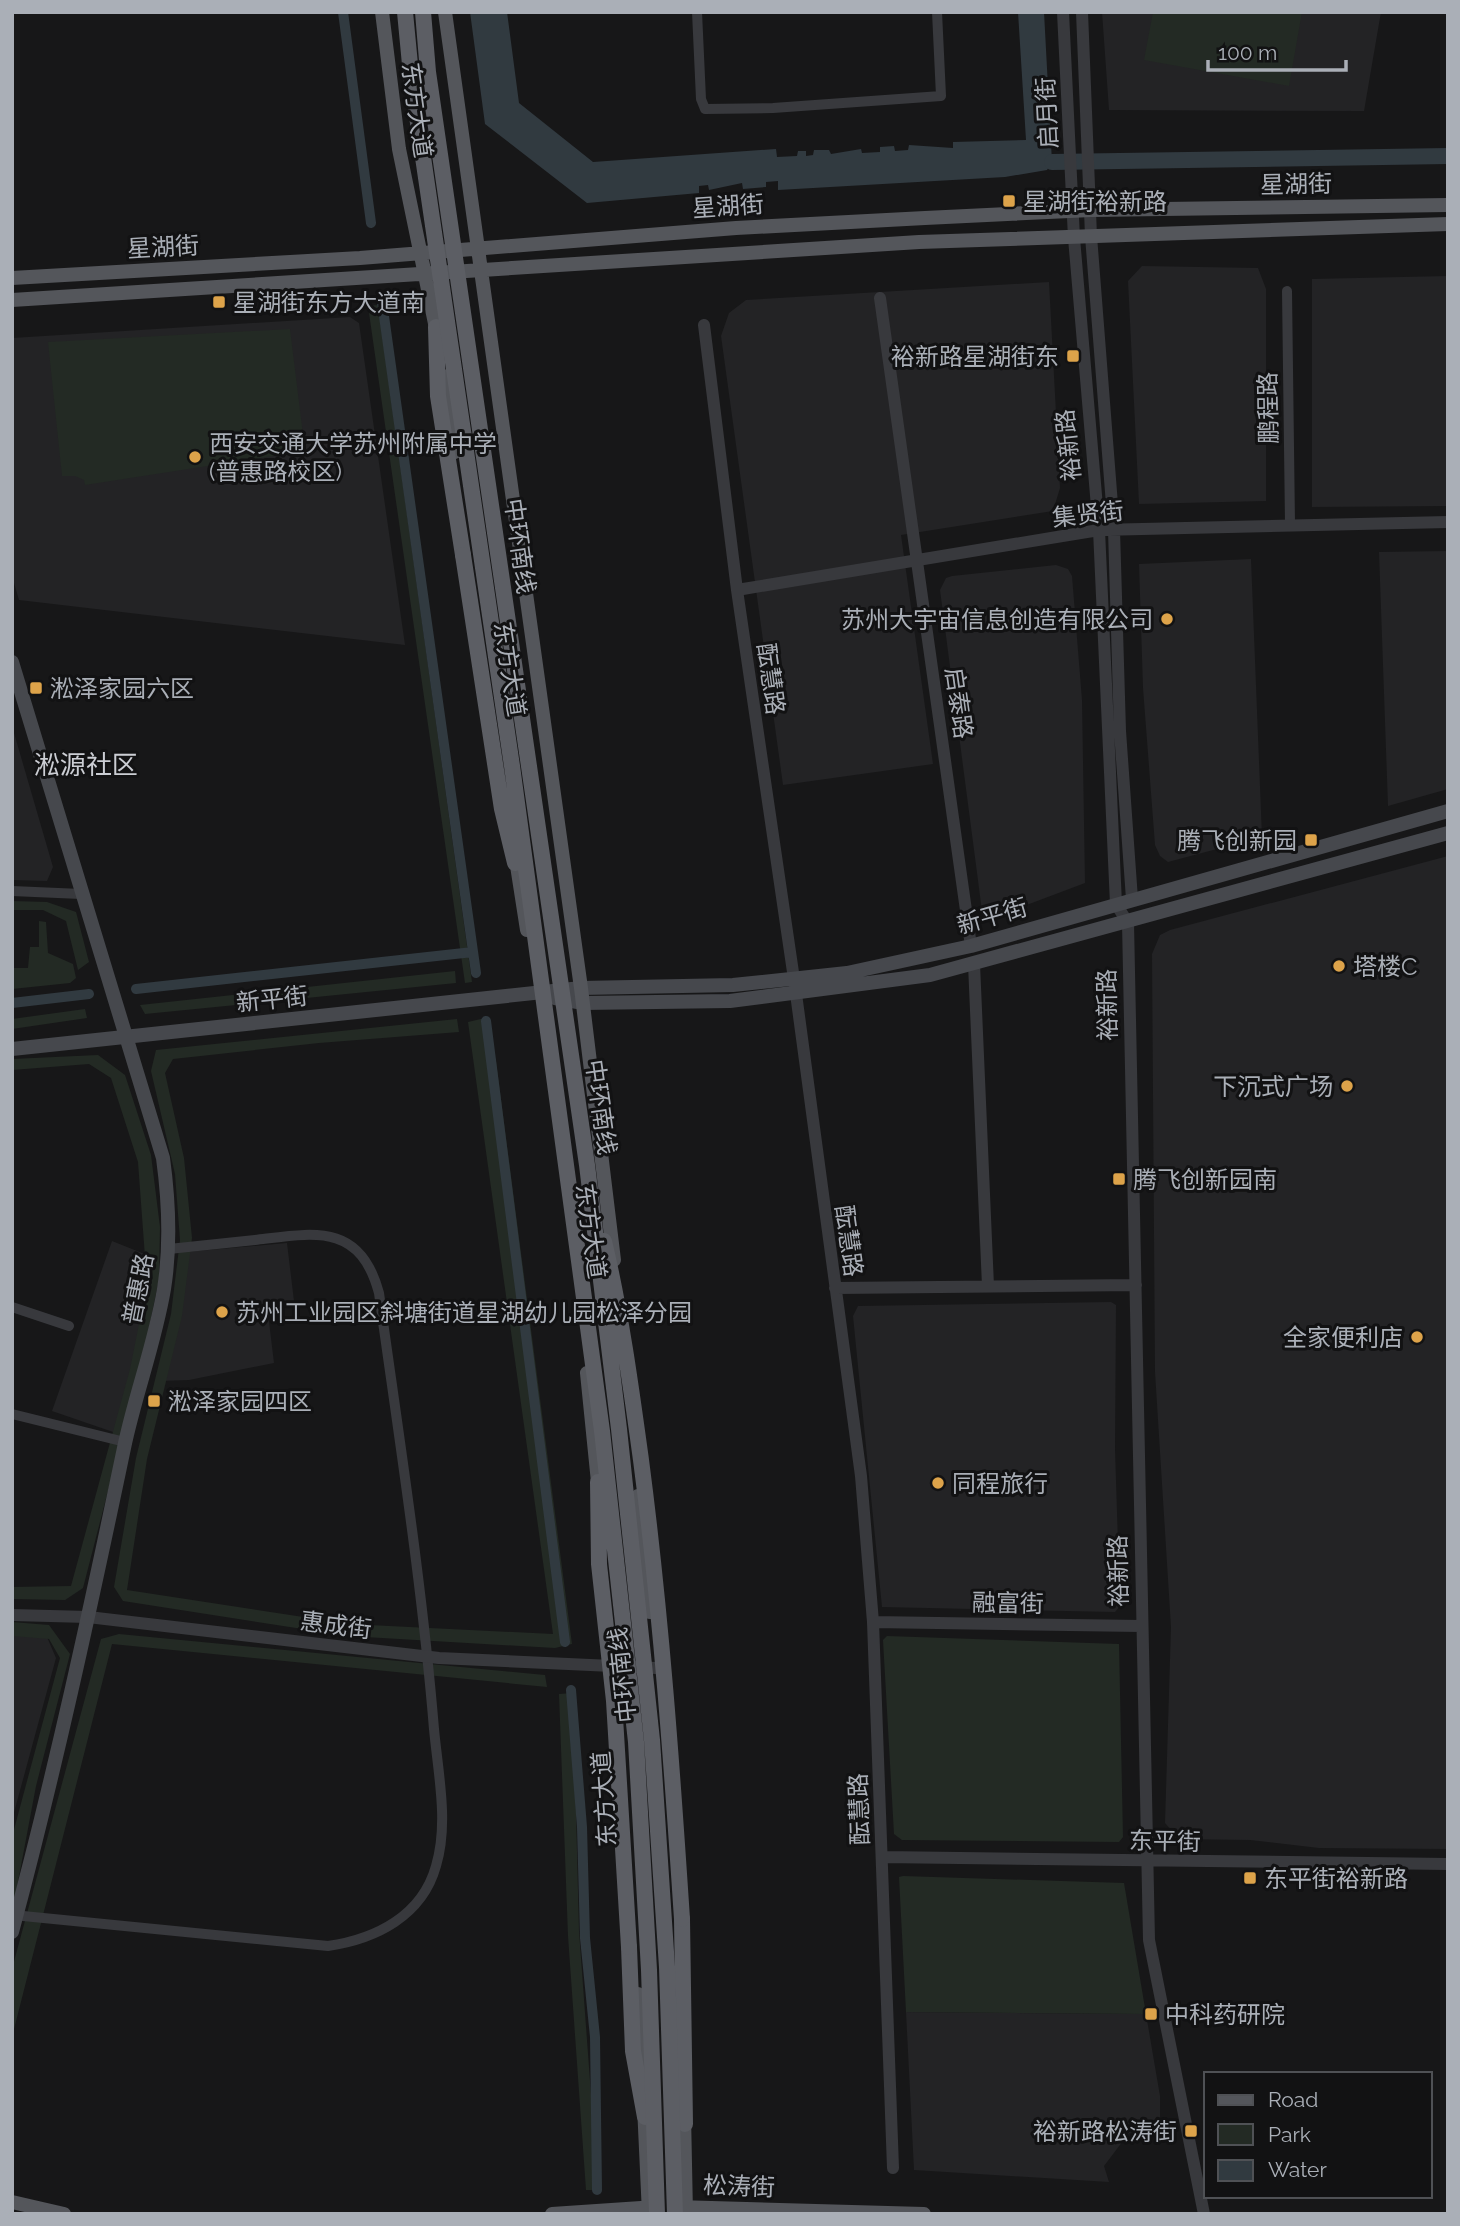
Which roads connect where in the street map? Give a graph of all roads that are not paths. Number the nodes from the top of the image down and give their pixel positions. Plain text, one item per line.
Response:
1 (382, 12) edge
2 (405, 12) edge
3 (423, 12) edge
4 (444, 12) edge
5 (697, 12) edge
6 (937, 12) edge
7 (1063, 12) edge
8 (1082, 12) edge
9 (1448, 205) edge
10 (1091, 210) junction
11 (1073, 211) junction
12 (1448, 224) edge
13 (1091, 236) junction
14 (1074, 238) junction
15 (477, 249) junction
16 (418, 252) junction
17 (481, 272) junction
18 (425, 275) junction
19 (12, 278) edge
20 (1287, 291) dead end
21 (880, 298) dead end
22 (12, 300) edge
23 (704, 325) dead end
24 (436, 327) junction
25 (1448, 522) edge
26 (1290, 524) junction
27 (1099, 530) junction
28 (1114, 530) junction
29 (918, 560) junction
30 (737, 590) junction
31 (12, 662) edge
32 (1448, 811) edge
33 (1448, 834) edge
34 (12, 891) edge
35 (81, 894) junction
36 (1132, 899) junction
37 (1116, 904) junction
38 (1128, 923) junction
39 (533, 935) junction
40 (971, 946) junction
41 (974, 964) junction
42 (794, 979) junction
43 (581, 988) junction
44 (536, 994) junction
45 (795, 995) junction
46 (583, 1003) junction
47 (124, 1036) junction
48 (12, 1049) edge
49 (587, 1165) junction
50 (169, 1249) junction
51 (1136, 1284) junction
52 (988, 1286) junction
53 (835, 1288) junction
54 (12, 1307) edge
55 (69, 1326) dead end
56 (597, 1392) junction
57 (12, 1414) edge
58 (125, 1442) junction
59 (12, 1615) edge
60 (88, 1617) junction
61 (873, 1622) junction
62 (1142, 1626) junction
63 (428, 1657) junction
64 (617, 1668) junction
65 (656, 1668) junction
66 (882, 1857) junction
67 (1148, 1863) junction
68 (1448, 1864) edge
69 (15, 1915) edge
70 (12, 1932) edge
71 (645, 2117) junction
72 (684, 2124) junction
73 (893, 2168) dead end
74 (12, 2202) edge
75 (651, 2211) edge
76 (682, 2211) edge
77 (577, 2212) edge
78 (64, 2214) edge
79 (552, 2214) edge
80 (923, 2214) edge
81 (1204, 2214) edge

1 - 16 main road, 东方大道
2 - 39 highway, 中环南线, bridge
3 - 49 highway, 中环南线, bridge
4 - 15 main road, 东方大道
5 - 6 street
7 - 11 street, 启月街
8 - 10 street, 启月街
9 - 10 main road, 星湖街
10 - 11 main road, 星湖街
10 - 13 street, 裕新路
11 - 14 street, 裕新路
11 - 15 main road, 星湖街
12 - 13 main road, 星湖街
13 - 14 main road, 星湖街
13 - 28 street, 裕新路
14 - 17 main road, 星湖街
14 - 27 street, 裕新路
15 - 16 main road, 星湖街
15 - 17 main road, 东方大道
16 - 18 main road, 东方大道
16 - 19 main road, 星湖街
17 - 18 main road, 星湖街
17 - 43 main road, 东方大道
18 - 22 main road, 星湖街
18 - 24 main road, 东方大道
20 - 26 street, 鹏程路
21 - 29 street, 启泰路
23 - 30 street, 酝慧路
24 - 39 highway, bridge
24 - 44 main road, 东方大道
25 - 26 street, 集贤街
26 - 28 street, 集贤街
27 - 28 street, 集贤街
27 - 29 street, 集贤街
27 - 37 street, 裕新路
28 - 36 street, 裕新路
29 - 30 street, 集贤街
29 - 40 street, 启泰路
30 - 42 street, 酝慧路
31 - 35 main road, 普惠路
32 - 36 main road, 新平街
33 - 38 main road, 新平街
34 - 35 street
35 - 47 main road, 普惠路
36 - 37 main road, 新平街
36 - 38 main road, 裕新路
37 - 38 street, 裕新路
37 - 40 main road, 新平街
38 - 41 main road, 新平街
38 - 51 street, 裕新路
39 - 56 highway, 中环南线, bridge
40 - 42 main road, 新平街
41 - 45 main road, 新平街
41 - 52 street
42 - 43 main road, 新平街
42 - 45 street, 酝慧路
43 - 44 main road, 新平街
43 - 46 main road, 东方大道
44 - 46 main road, 新平街
44 - 47 main road, 新平街
44 - 64 main road, 东方大道
45 - 46 main road, 新平街
45 - 53 street, 酝慧路
46 - 65 main road, 东方大道
47 - 48 main road, 新平街
47 - 50 main road, 普惠路
49 - 72 highway, bridge
49 - 76 highway, 中环南线, bridge
50 - 58 main road, 普惠路
50 - 63 street
51 - 52 street
51 - 62 street, 裕新路
52 - 53 street
53 - 61 street, 酝慧路
54 - 55 street
56 - 71 highway, bridge
56 - 75 highway, 中环南线, bridge
57 - 58 street
58 - 60 main road, 普惠路
59 - 60 street, 惠成街
60 - 63 street, 惠成街
60 - 69 main road, 普惠路
61 - 62 street, 融富街
61 - 66 street, 酝慧路
62 - 67 street, 裕新路
63 - 64 street, 惠成街
63 - 69 street
64 - 65 street, 惠成街
64 - 71 main road, 东方大道
65 - 72 main road, 东方大道
66 - 67 street, 东平街
66 - 73 street, 酝慧路
67 - 68 street, 东平街
67 - 81 street, 裕新路
69 - 70 main road, 普惠路
71 - 75 main road, 东方大道
72 - 76 main road, 东方大道
74 - 78 main road
75 - 76 main road, 松涛街
75 - 77 main road, 松涛街
76 - 80 main road, 松涛街
77 - 79 main road, 松涛街

